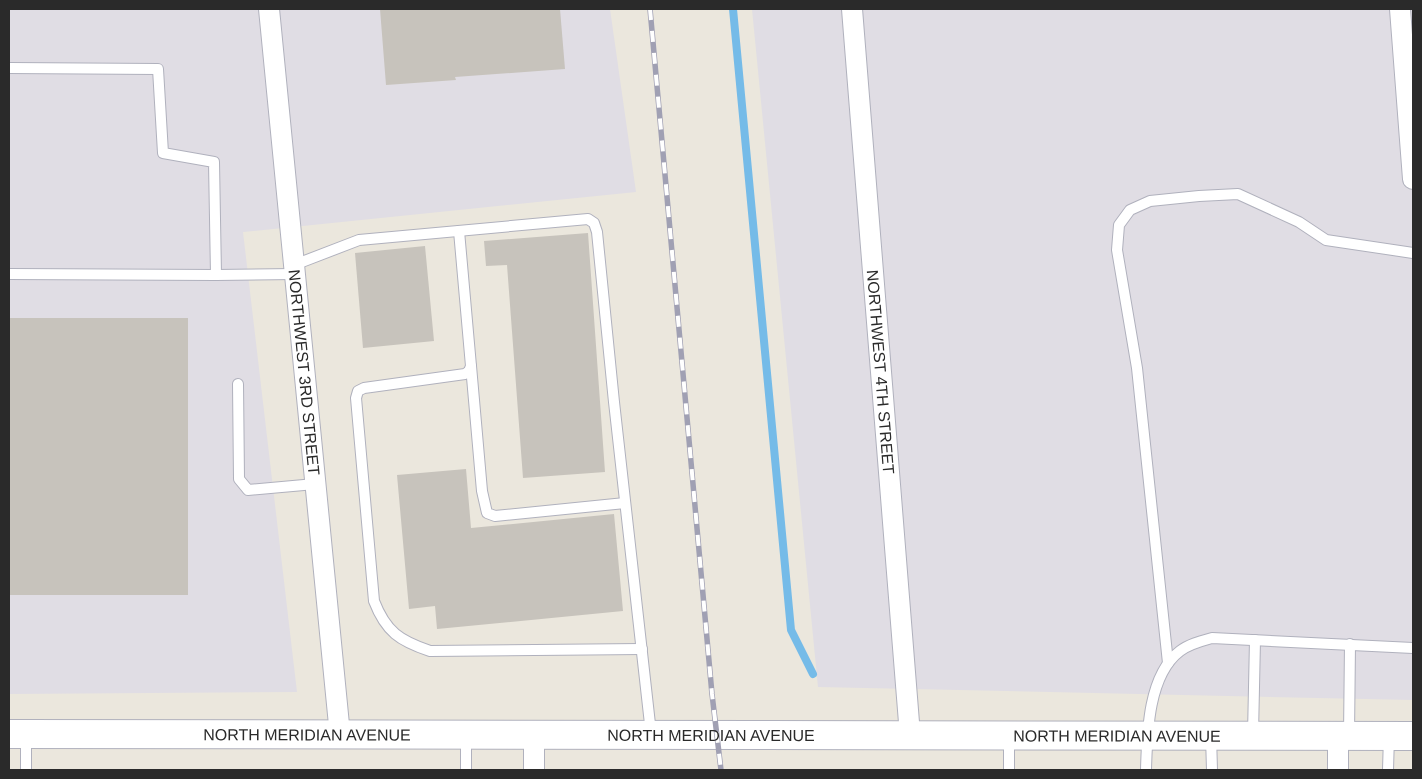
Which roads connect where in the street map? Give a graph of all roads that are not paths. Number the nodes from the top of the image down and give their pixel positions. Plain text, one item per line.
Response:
1 (269, 9) edge
2 (852, 9) edge
3 (1400, 9) edge
4 (9, 68) edge
5 (1413, 180) edge
6 (459, 230) junction
7 (1413, 253) edge
8 (294, 269) junction
9 (9, 274) edge
10 (216, 275) junction
11 (471, 366) junction
12 (238, 384) dead end
13 (315, 484) junction
14 (625, 503) junction
15 (1255, 640) junction
16 (1350, 644) junction
17 (1413, 648) edge
18 (642, 649) junction
19 (1168, 663) junction
20 (17, 734) edge
21 (466, 734) junction
22 (534, 734) junction
23 (651, 734) junction
24 (340, 735) junction
25 (910, 735) junction
26 (1009, 735) junction
27 (1147, 735) junction
28 (1212, 735) junction
29 (1252, 735) junction
30 (1343, 735) junction
31 (1401, 735) edge
32 (26, 770) edge
33 (466, 770) edge
34 (534, 770) edge
35 (1009, 770) edge
36 (1146, 770) edge
37 (1212, 770) edge
38 (1338, 770) edge
39 (1388, 770) edge

1 - 8 street, NORTHWEST 3RD STREET
2 - 25 street, NORTHWEST 4TH STREET
3 - 5 street
4 - 10 lane
6 - 8 lane
6 - 11 lane
6 - 14 lane
7 - 19 lane
8 - 10 lane
8 - 13 street, NORTHWEST 3RD STREET
9 - 10 lane
11 - 14 lane
11 - 18 lane
12 - 13 lane
13 - 24 street, NORTHWEST 3RD STREET
14 - 18 lane
15 - 16 lane
15 - 19 lane
15 - 29 lane
16 - 17 lane
16 - 30 lane
18 - 23 lane
19 - 27 lane
20 - 24 main road, NORTH MERIDIAN AVENUE
20 - 32 lane
21 - 22 main road, NORTH MERIDIAN AVENUE
21 - 24 main road, NORTH MERIDIAN AVENUE
21 - 33 lane
22 - 23 main road, NORTH MERIDIAN AVENUE
22 - 34 street
23 - 25 main road, NORTH MERIDIAN AVENUE
25 - 26 main road, NORTH MERIDIAN AVENUE
26 - 27 main road, NORTH MERIDIAN AVENUE
26 - 35 lane
27 - 28 main road, NORTH MERIDIAN AVENUE
27 - 36 lane
28 - 29 main road, NORTH MERIDIAN AVENUE
28 - 37 lane
29 - 30 main road, NORTH MERIDIAN AVENUE
30 - 31 main road, NORTH MERIDIAN AVENUE
30 - 38 street
31 - 39 lane

